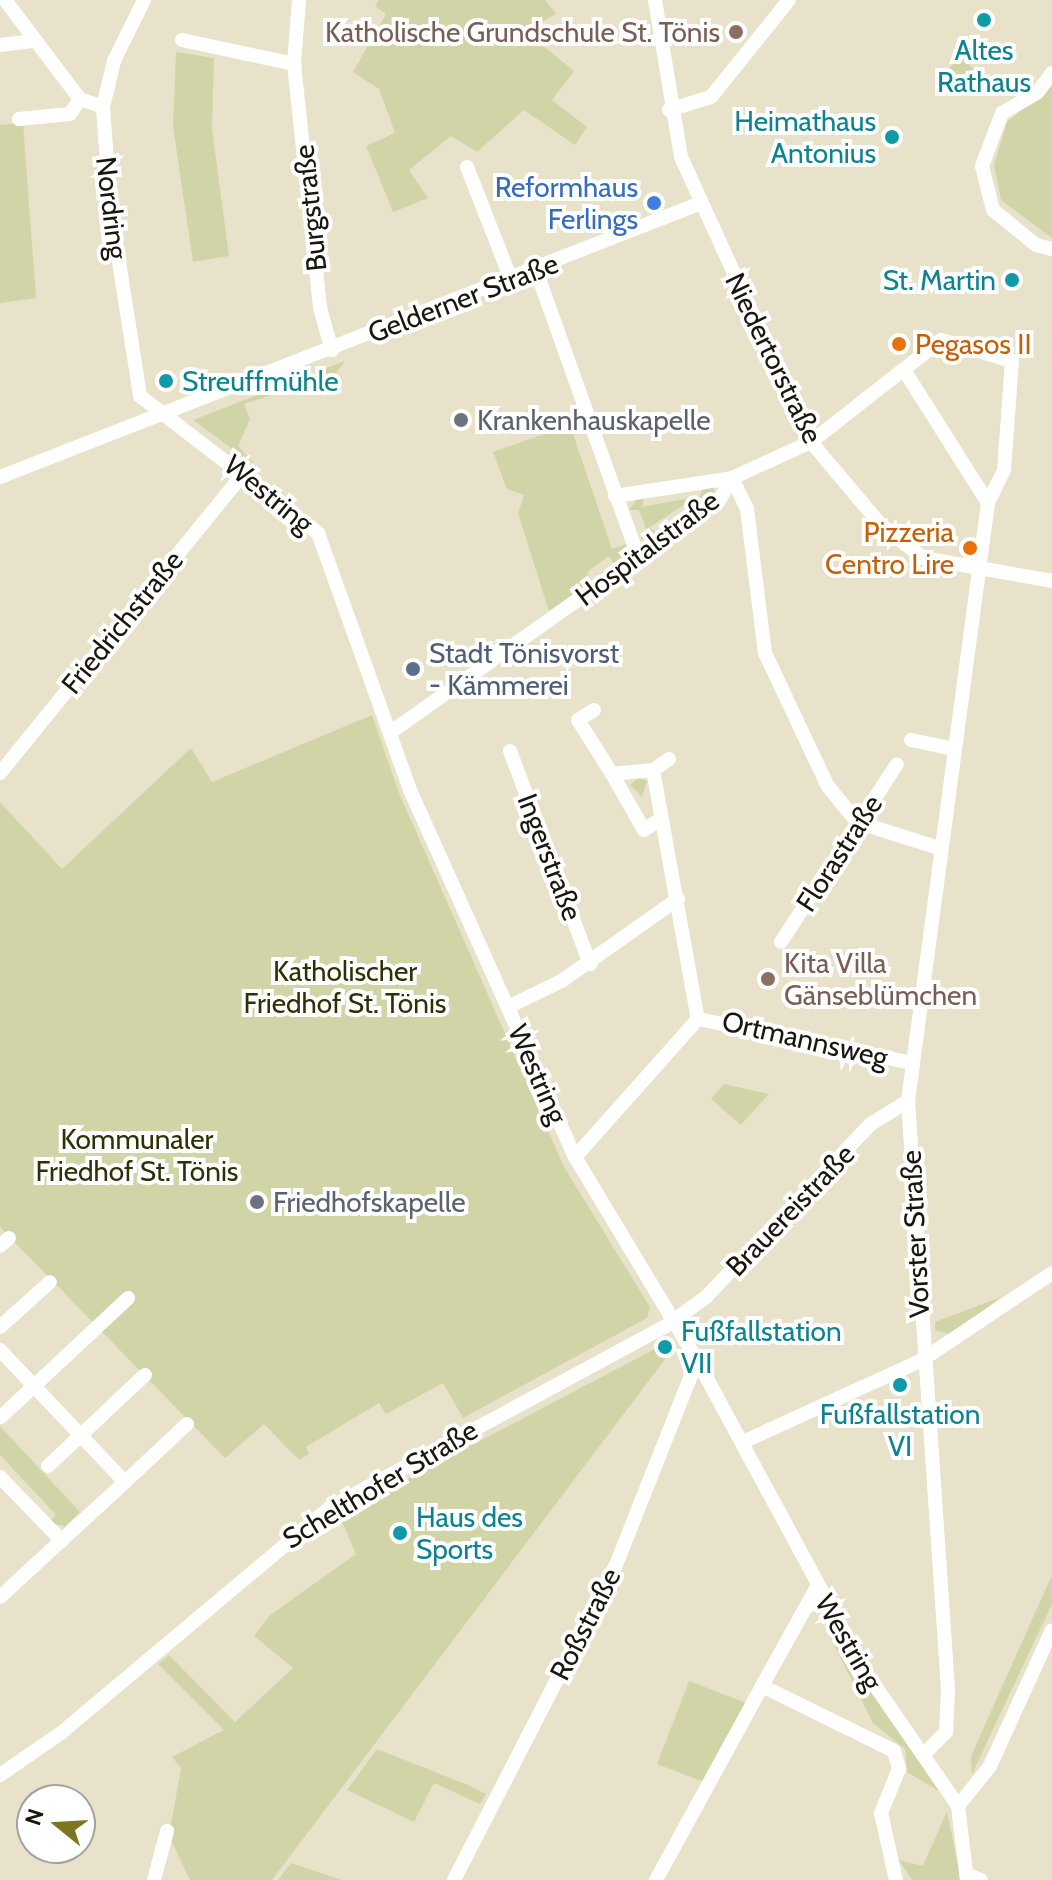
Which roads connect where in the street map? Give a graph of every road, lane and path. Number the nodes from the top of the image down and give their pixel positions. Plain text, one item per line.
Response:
1 (5, 0) edge
2 (144, 0) edge
3 (299, 0) edge
4 (655, 0) edge
5 (789, 0) edge
6 (182, 40) dead end
7 (34, 41) junction
8 (0, 45) edge
9 (294, 64) junction
10 (1052, 73) edge
11 (80, 99) junction
12 (103, 107) junction
13 (669, 110) junction
14 (19, 119) dead end
15 (467, 167) dead end
16 (701, 203) junction
17 (1052, 249) edge
18 (536, 270) junction
19 (511, 279) junction
20 (332, 350) junction
21 (1012, 361) joint
22 (904, 370) junction
23 (161, 414) junction
24 (811, 442) junction
25 (245, 471) junction
26 (0, 477) edge
27 (732, 478) junction
28 (615, 496) junction
29 (988, 503) junction
30 (639, 559) junction
31 (983, 571) junction
32 (1052, 581) edge
33 (594, 710) dead end
34 (391, 732) junction
35 (911, 740) dead end
36 (955, 749) junction
37 (510, 751) dead end
38 (669, 759) dead end
39 (897, 764) dead end
40 (653, 770) junction
41 (0, 773) edge
42 (612, 774) junction
43 (659, 820) junction
44 (857, 822) junction
45 (939, 848) junction
46 (678, 899) junction
47 (781, 942) dead end
48 (590, 964) junction
49 (508, 1007) junction
50 (698, 1019) junction
51 (912, 1063) junction
52 (908, 1101) junction
53 (575, 1157) junction
54 (1052, 1273) edge
55 (50, 1282) dead end
56 (128, 1298) dead end
57 (673, 1320) junction
58 (0, 1327) edge
59 (0, 1350) edge
60 (697, 1360) junction
61 (922, 1360) junction
62 (145, 1375) dead end
63 (36, 1384) junction
64 (1, 1417) edge
65 (187, 1424) dead end
66 (80, 1435) junction
67 (743, 1442) junction
68 (48, 1466) dead end
69 (0, 1477) edge
70 (125, 1482) junction
71 (62, 1541) junction
72 (817, 1587) junction
73 (0, 1597) edge
74 (1052, 1630) edge
75 (1046, 1662) edge
76 (762, 1686) junction
77 (923, 1755) junction
78 (0, 1775) edge
79 (958, 1806) junction
80 (167, 1831) dead end
81 (966, 1877) edge
82 (154, 1880) edge
83 (454, 1880) edge
84 (656, 1880) edge
85 (896, 1880) edge
86 (981, 1880) edge

1 - 7 street
2 - 12 street, Nordring
3 - 9 street, Burgstraße
4 - 13 street, Niedertorstraße
5 - 13 street
6 - 9 street
7 - 8 street
7 - 11 street
9 - 20 street, Burgstraße
10 - 17 street
11 - 12 street
11 - 14 street
12 - 23 street, Nordring
13 - 16 street, Niedertorstraße
15 - 19 street
16 - 18 street, Gelderner Straße
16 - 24 street, Niedertorstraße
18 - 19 street, Gelderner Straße
18 - 28 street
19 - 20 street, Gelderner Straße
20 - 23 street, Gelderner Straße
21 - 22 street, Hospitalstraße
21 - 29 street, Vorster Straße
22 - 24 street, Hospitalstraße
22 - 29 street
23 - 25 street, Westring
23 - 26 street, Gelderner Straße
24 - 27 street, Hospitalstraße
24 - 31 street, Niedertorstraße
25 - 34 street, Westring
25 - 41 street, Friedrichstraße
27 - 28 street
27 - 30 street, Hospitalstraße
27 - 44 street
28 - 30 street
29 - 31 street, Vorster Straße
30 - 34 street, Hospitalstraße
31 - 32 street, Niedertorstraße
31 - 36 street, Vorster Straße
33 - 42 street
34 - 49 street, Westring
35 - 36 street
36 - 45 street, Vorster Straße
37 - 48 street, Ingerstraße
38 - 40 street
39 - 44 street, Florastraße
40 - 42 street
40 - 43 street
42 - 43 street
43 - 46 street
44 - 45 street
44 - 47 street, Florastraße
45 - 51 street, Vorster Straße
46 - 48 street, Ingerstraße
46 - 50 street, Ortmannsweg
48 - 49 street, Ingerstraße
49 - 53 street, Westring
50 - 51 street, Ortmannsweg
50 - 53 street, Ortmannsweg
51 - 52 street, Vorster Straße
52 - 57 street, Brauereistraße
52 - 61 street, Vorster Straße
53 - 57 street, Westring
54 - 61 street
55 - 58 street
56 - 63 street
57 - 60 street, Westring
57 - 78 street, Schelthofer Straße
59 - 63 street
60 - 67 street, Westring
60 - 83 street, Roßstraße
61 - 67 street
61 - 77 street, Vorster Straße
62 - 66 street
63 - 64 street
63 - 66 street
65 - 70 street
66 - 68 street
66 - 70 street
67 - 72 street, Westring
69 - 71 street
70 - 71 street
71 - 73 street
72 - 76 street
72 - 77 street, Westring
74 - 75 street
75 - 79 street
76 - 84 street
76 - 85 street
77 - 79 street
79 - 81 street
80 - 82 street
81 - 86 street

